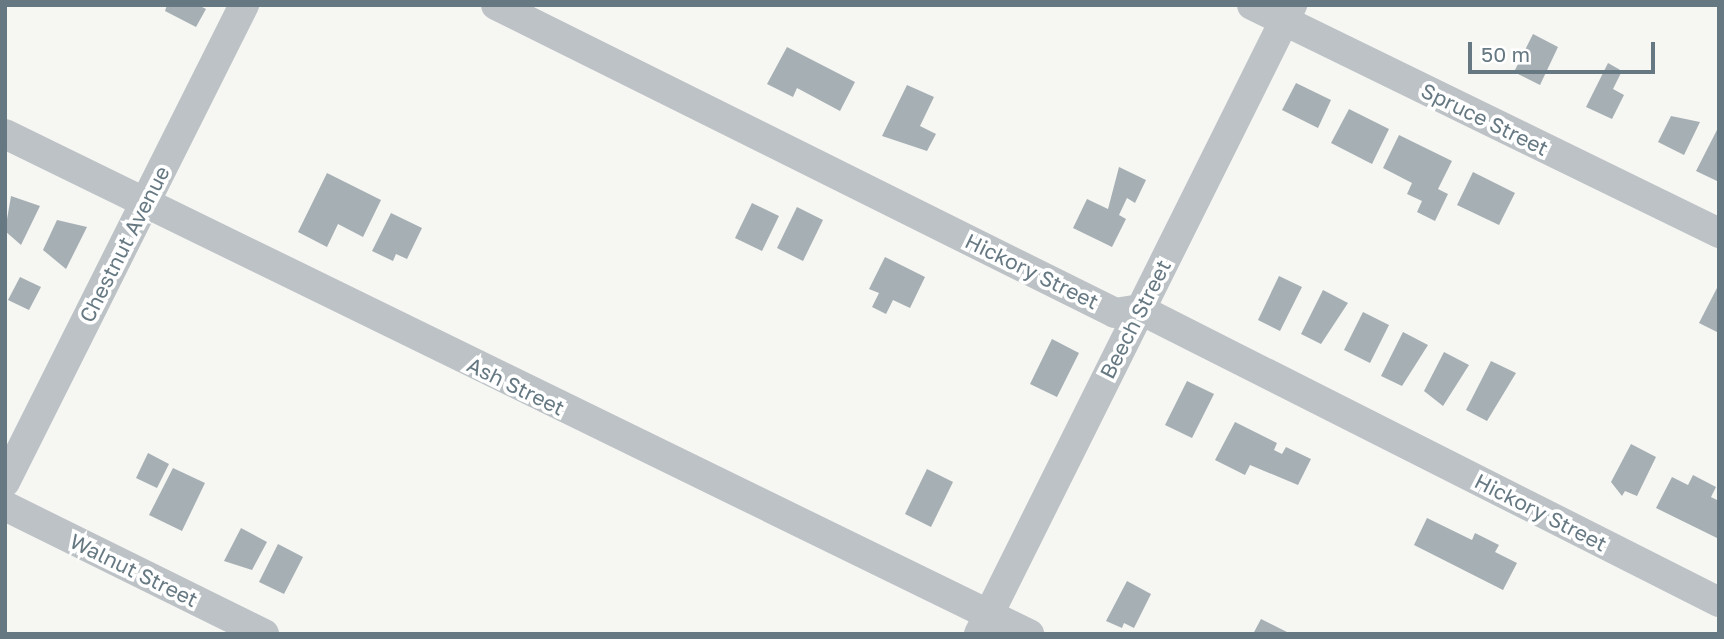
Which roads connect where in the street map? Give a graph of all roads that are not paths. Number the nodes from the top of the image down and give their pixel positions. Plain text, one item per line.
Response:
1 (244, 5) edge
2 (496, 5) edge
3 (1252, 5) edge
4 (1288, 13) edge
5 (5, 134) edge
6 (145, 203) junction
7 (1719, 233) edge
8 (1139, 309) junction
9 (5, 482) edge
10 (5, 506) edge
11 (1719, 602) edge
12 (983, 625) edge
13 (264, 634) edge
14 (1030, 634) edge

1 - 6 street, Chestnut Avenue
2 - 8 street, Hickory Street
3 - 4 street, Spruce Street
4 - 7 street, Spruce Street
4 - 8 street, Beech Street
5 - 6 street, Ash Street
6 - 9 street, Chestnut Avenue
6 - 12 street, Ash Street
8 - 11 street, Hickory Street
8 - 12 street, Beech Street
10 - 13 street, Walnut Street
12 - 14 street, Ash Street

